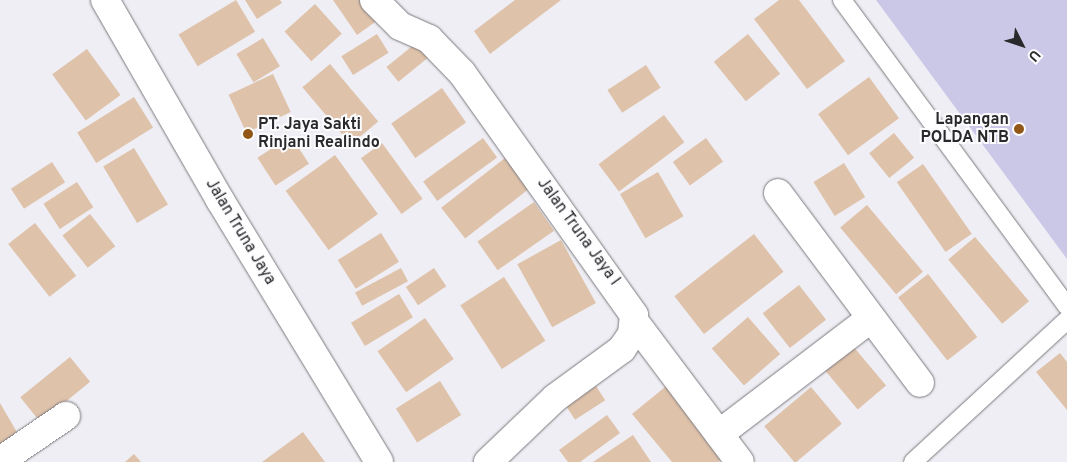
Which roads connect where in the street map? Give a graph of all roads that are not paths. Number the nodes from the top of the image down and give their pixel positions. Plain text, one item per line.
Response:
1 (105, 0) edge
2 (374, 0) edge
3 (842, 0) edge
4 (778, 193) dead end
5 (1067, 306) edge
6 (871, 318) junction
7 (1067, 320) edge
8 (634, 321) junction
9 (920, 383) dead end
10 (66, 416) dead end
11 (719, 434) junction
12 (0, 462) edge
13 (379, 462) edge
14 (488, 462) edge
15 (740, 462) edge
16 (913, 462) edge

1 - 13 street, Jalan Truna Jaya
2 - 8 street, Jalan Truna Jaya I
3 - 5 lane
4 - 6 street
6 - 9 street
6 - 11 street
7 - 16 lane
8 - 11 street, Jalan Truna Jaya I
8 - 14 street
10 - 12 street
11 - 15 street, Jalan Truna Jaya I

